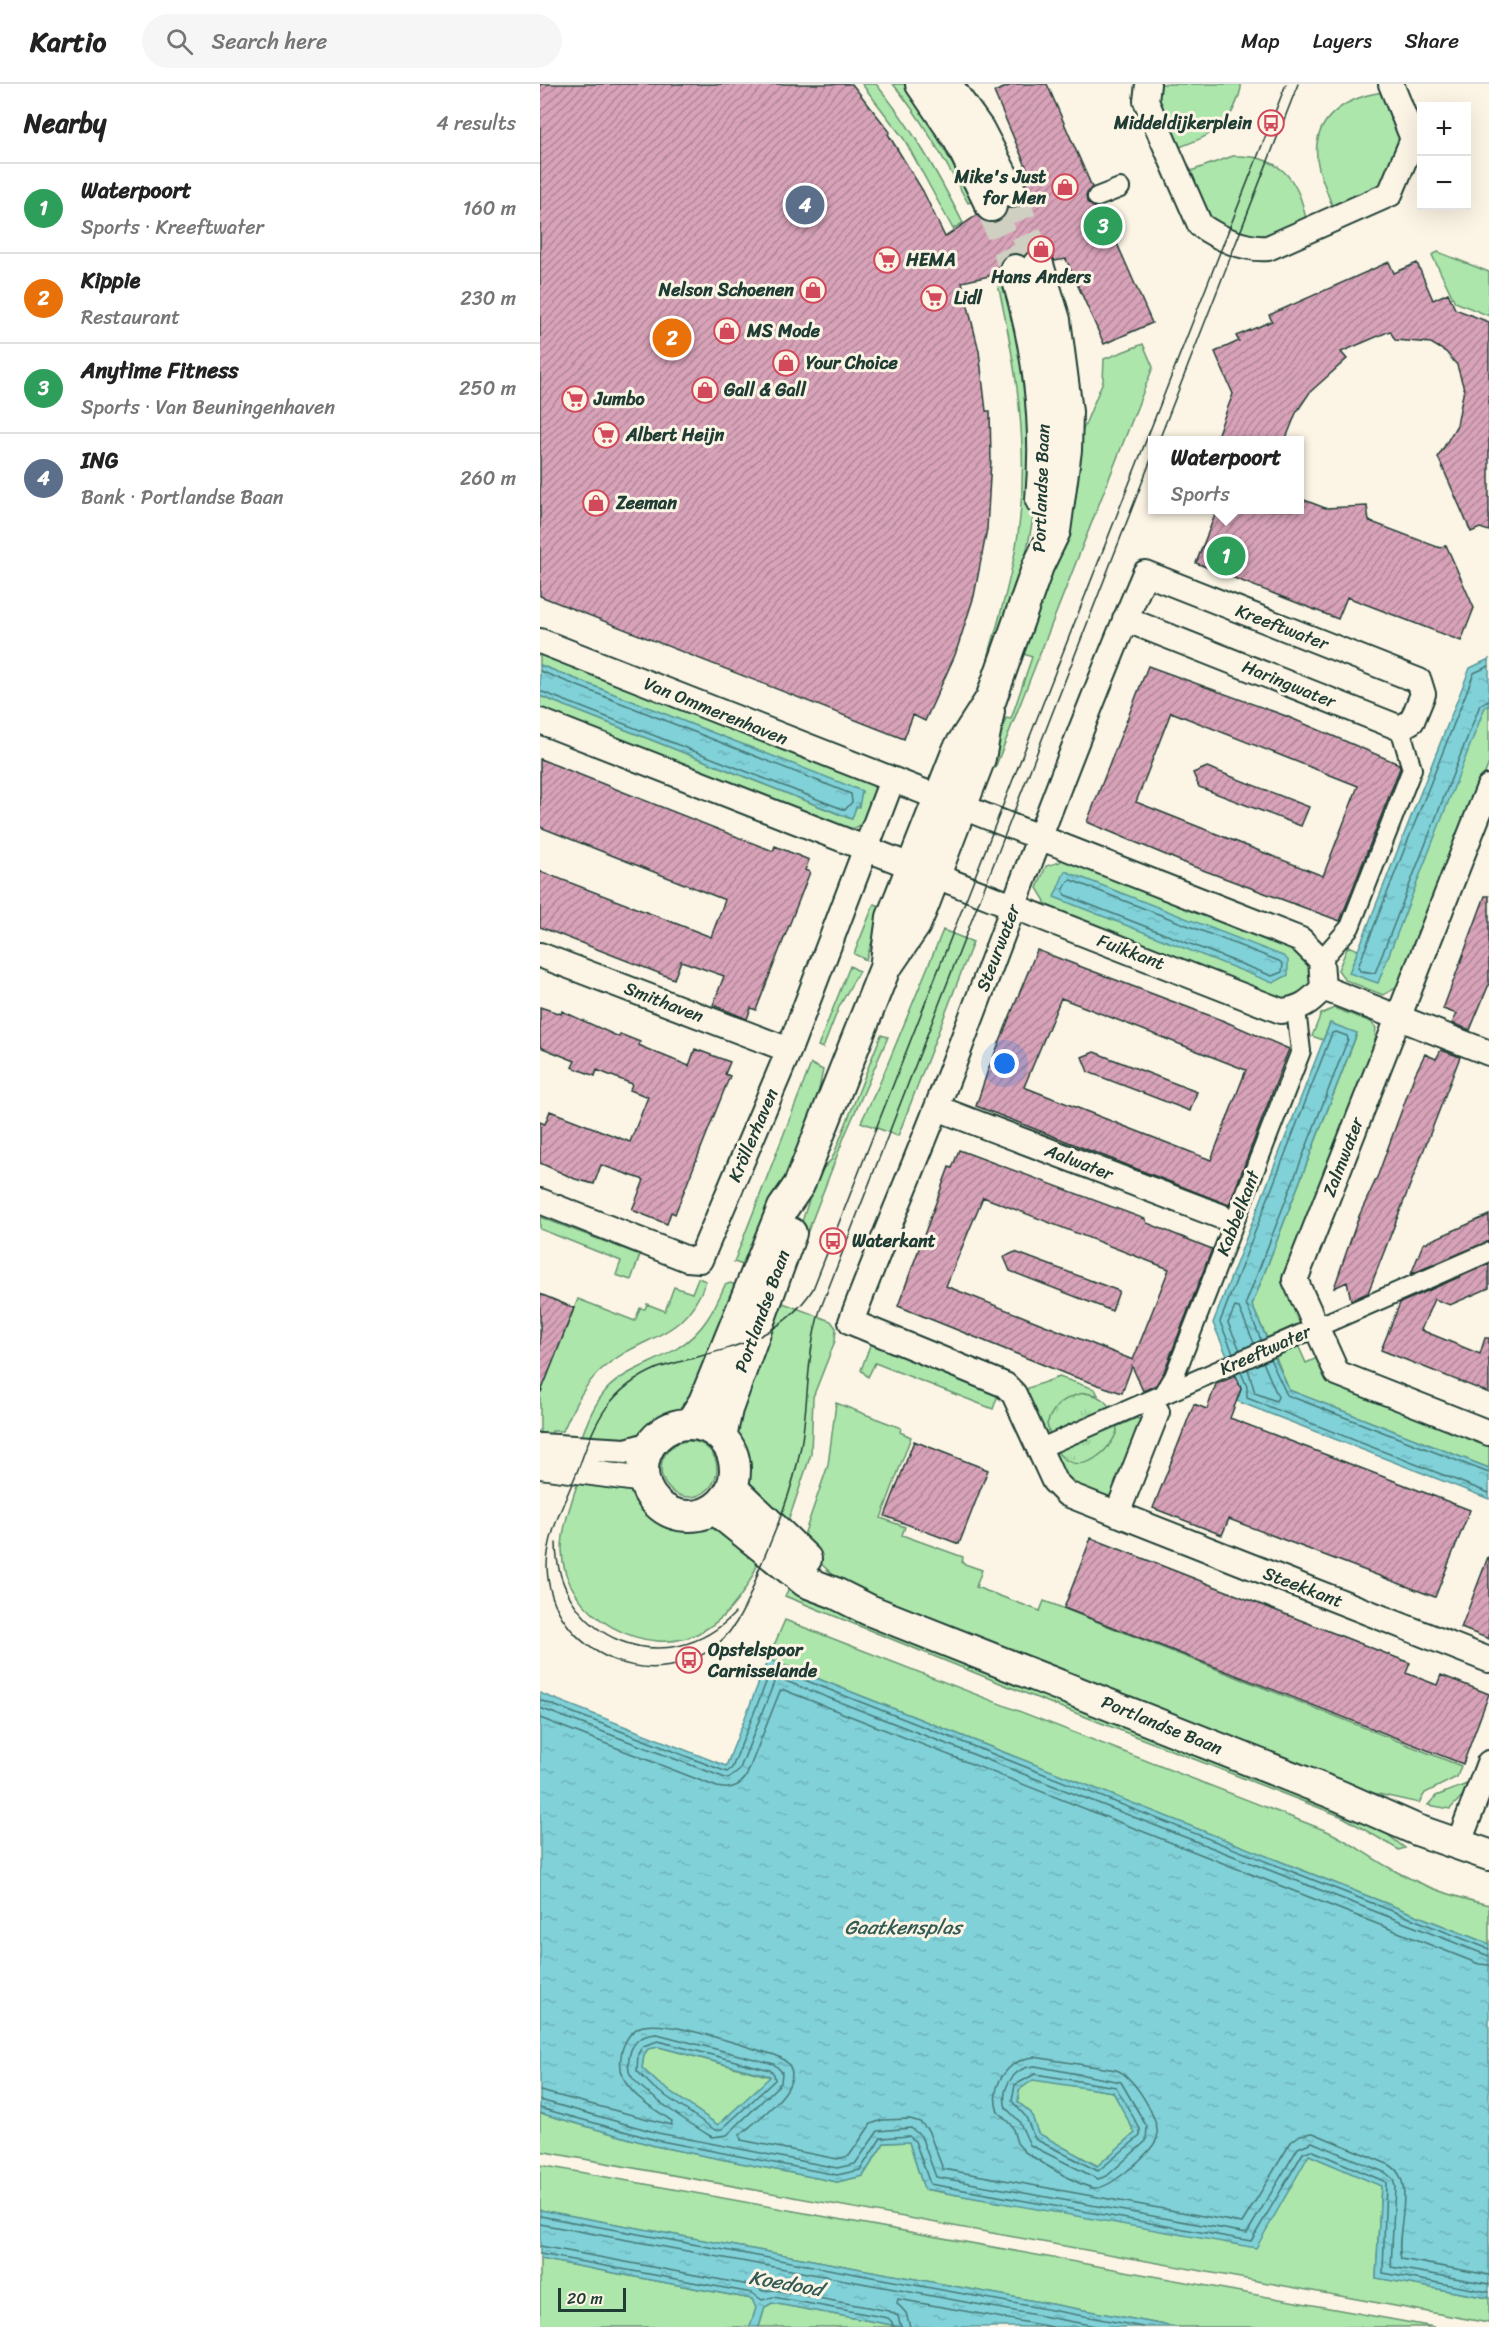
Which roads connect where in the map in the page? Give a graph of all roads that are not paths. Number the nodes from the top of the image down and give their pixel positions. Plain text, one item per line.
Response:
1 (921, 84) edge
2 (946, 84) edge
3 (1148, 84) edge
4 (1391, 84) edge
5 (1120, 188) dead end
6 (1097, 197) dead end
7 (1027, 268) tunnel mouth
8 (1145, 573) joint
9 (1125, 619) junction
10 (540, 641) edge
11 (540, 721) edge
12 (1400, 728) junction
13 (892, 780) junction
14 (1489, 787) edge
15 (950, 802) junction
16 (1040, 837) junction
17 (865, 849) junction
18 (923, 871) junction
19 (1014, 906) junction
20 (540, 955) edge
21 (1321, 960) junction
22 (1323, 988) junction
23 (1296, 1010) junction
24 (1398, 1018) junction
25 (789, 1050) junction
26 (1489, 1053) edge
27 (937, 1108) junction
28 (799, 1185) junction
29 (540, 1201) edge
30 (1220, 1216) dead end
31 (1489, 1252) edge
32 (851, 1322) joint
33 (1315, 1328) junction
34 (1160, 1403) junction
35 (690, 1424) junction
36 (1489, 1433) edge
37 (721, 1437) junction
38 (651, 1444) junction
39 (540, 1446) edge
40 (1041, 1448) junction
41 (540, 1466) edge
42 (644, 1480) junction
43 (723, 1498) junction
44 (1117, 1514) junction
45 (1489, 1660) edge
46 (1489, 1763) edge
47 (1458, 1845) junction
48 (1489, 1856) edge

1 - 2 street
3 - 4 street
5 - 6 street
7 - 15 street, Portlandse Baan
8 - 9 street, Steurwater
8 - 12 street, Kreeftwater
9 - 12 street, Haringwater
9 - 16 street, Steurwater
10 - 13 street, Van Ommerenhaven
11 - 17 street
12 - 21 street
13 - 15 street, Van Ommerenhaven
13 - 17 street
14 - 24 street, Zalmwater
15 - 16 street
15 - 18 street, Portlandse Baan
16 - 19 street, Steurwater
16 - 21 street
17 - 18 street
17 - 25 street, Kröllerhaven
18 - 19 street, Fuikkant
18 - 28 street, Portlandse Baan
19 - 23 street, Fuikkant
19 - 27 street, Steurwater
20 - 25 street, Smithaven
21 - 22 street
22 - 23 street
22 - 24 street
23 - 34 street, Kabbelkant
24 - 26 street
24 - 33 street, Zalmwater
25 - 29 street, Kröllerhaven
27 - 30 street, Aalwater
27 - 32 street, Steurwater
28 - 35 street, Portlandse Baan
28 - 37 street, Portlandse Baan
31 - 33 street, Kreeftwater
32 - 40 street, Steekkant
33 - 34 street, Kreeftwater
33 - 36 street, Zalmwater
34 - 40 street, Kreeftwater
34 - 44 street
35 - 37 street
35 - 38 street
37 - 43 street
38 - 39 street
38 - 42 street
40 - 44 street, Steekkant
41 - 42 street
42 - 43 street
43 - 47 street, Portlandse Baan
44 - 45 street, Steekkant
46 - 47 street
47 - 48 street, Portlandse Baan

